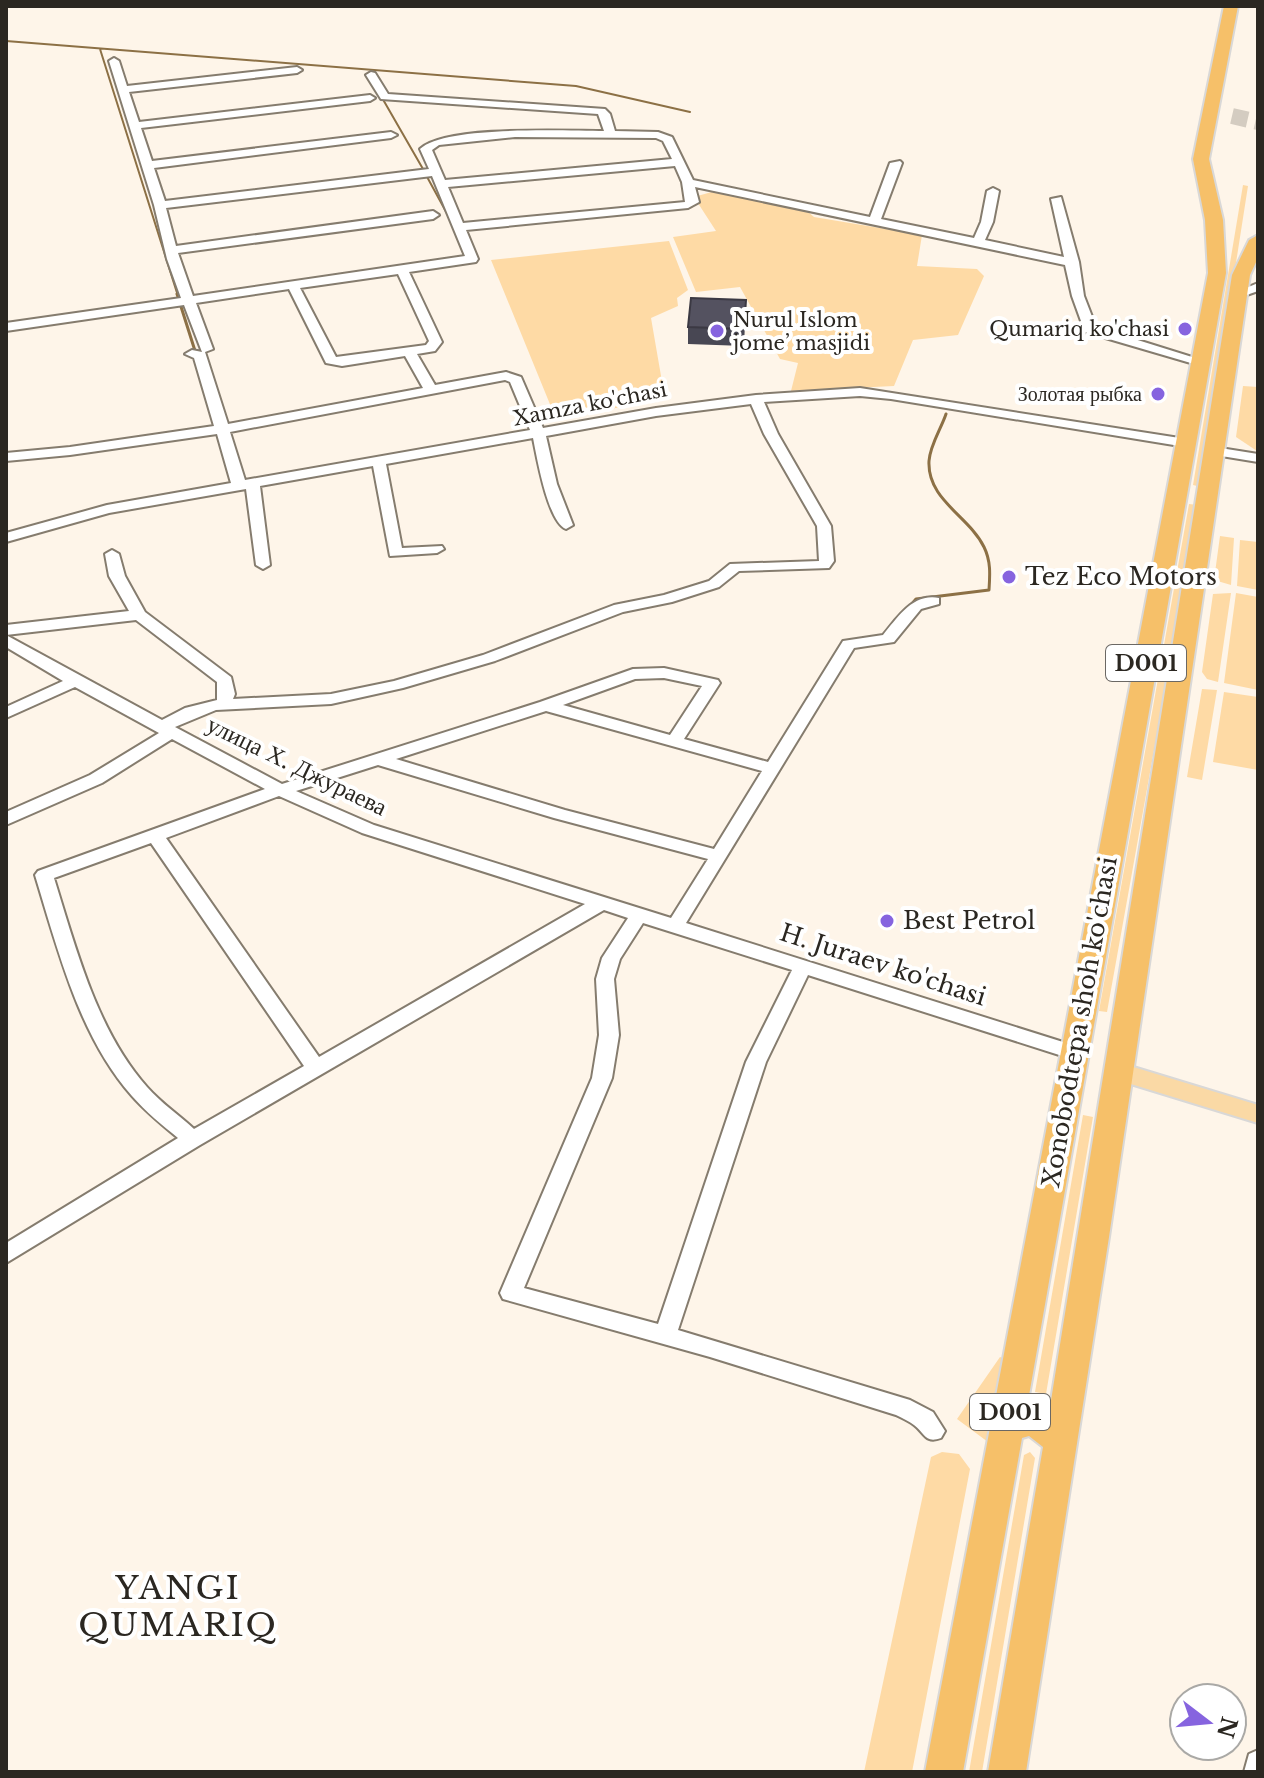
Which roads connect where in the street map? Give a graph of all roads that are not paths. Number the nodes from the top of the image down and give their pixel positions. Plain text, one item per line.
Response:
1 (1222, 6) edge
2 (1231, 6) edge
3 (114, 61) dead end
4 (1221, 61) junction
5 (297, 70) dead end
6 (371, 75) dead end
7 (123, 90) junction
8 (1214, 92) junction
9 (370, 98) dead end
10 (1226, 113) dead end
11 (134, 126) junction
12 (391, 135) dead end
13 (610, 135) junction
14 (678, 162) junction
15 (896, 163) dead end
16 (147, 165) junction
17 (439, 178) junction
18 (688, 182) junction
19 (993, 191) dead end
20 (1057, 199) dead end
21 (160, 205) junction
22 (433, 215) dead end
23 (874, 221) junction
24 (460, 227) junction
25 (1258, 240) edge
26 (978, 242) junction
27 (171, 250) junction
28 (1073, 262) junction
29 (402, 270) junction
30 (1249, 284) edge
31 (293, 286) junction
32 (190, 301) junction
33 (6, 327) edge
34 (207, 349) dead end
35 (409, 352) junction
36 (192, 354) dead end
37 (1201, 362) junction
38 (431, 389) junction
39 (756, 399) junction
40 (221, 427) junction
41 (539, 434) junction
42 (1186, 443) junction
43 (1214, 451) junction
44 (6, 457) edge
45 (1258, 458) edge
46 (379, 462) junction
47 (246, 484) junction
48 (1178, 487) junction
49 (1207, 492) junction
50 (566, 525) dead end
51 (6, 538) edge
52 (437, 549) dead end
53 (112, 554) dead end
54 (263, 565) dead end
55 (934, 601) dead end
56 (139, 615) junction
57 (6, 630) edge
58 (6, 640) edge
59 (75, 681) junction
60 (223, 704) junction
61 (546, 706) junction
62 (6, 713) edge
63 (167, 729) junction
64 (674, 742) junction
65 (380, 760) junction
66 (770, 768) junction
67 (280, 790) junction
68 (6, 819) edge
69 (154, 834) junction
70 (718, 856) junction
71 (600, 904) junction
72 (638, 916) junction
73 (675, 927) junction
74 (803, 966) junction
75 (1075, 1053) junction
76 (1118, 1065) junction
77 (316, 1068) junction
78 (1258, 1102) edge
79 (1258, 1114) edge
80 (193, 1139) junction
81 (6, 1254) edge
82 (665, 1336) junction
83 (1007, 1429) junction
84 (933, 1431) dead end
85 (1059, 1442) junction
86 (1258, 1763) edge
87 (944, 1772) edge
88 (1007, 1772) edge
89 (1257, 1772) edge

1 - 4 highway
2 - 4 highway, D001
3 - 7 street
4 - 8 highway, D001
5 - 7 street
6 - 13 street
7 - 11 street
8 - 10 highway
8 - 37 highway, Xonobodtepa shoh ko'chasi / D001
9 - 11 street
11 - 16 street
12 - 16 street
13 - 14 street
13 - 17 street
14 - 17 street
14 - 18 street
15 - 23 street
16 - 21 street
17 - 21 street
17 - 24 street
18 - 23 street
18 - 24 street
19 - 26 street
20 - 28 street
21 - 27 street
22 - 27 street
23 - 26 street
24 - 29 street
25 - 30 highway, D001
26 - 28 street
27 - 32 street
28 - 37 street
29 - 31 street
29 - 35 street
30 - 43 highway, Xonobodtepa shoh ko'chasi / D001
31 - 32 street
31 - 35 street
32 - 33 street
32 - 34 street
35 - 38 street
36 - 40 street
37 - 42 highway, Xonobodtepa shoh ko'chasi / D001
38 - 40 street
38 - 41 street
39 - 41 street, Xamza ko'chasi
39 - 42 street, Xamza ko'chasi
39 - 60 street
40 - 44 street
40 - 47 street
41 - 46 street, Xamza ko'chasi
41 - 50 street
42 - 48 highway, Xonobodtepa shoh ko'chasi / D001
43 - 45 street
43 - 49 highway, Xonobodtepa shoh ko'chasi / D001
46 - 47 street, Xamza ko'chasi
46 - 52 street
47 - 51 street, Xamza ko'chasi
47 - 54 street
48 - 49 highway
48 - 75 highway, Xonobodtepa shoh ko'chasi / D001
49 - 76 highway, Xonobodtepa shoh ko'chasi / D001
53 - 56 street
55 - 66 street
56 - 57 street
56 - 60 street
58 - 59 street, улица Х. Джураева
59 - 62 street
59 - 63 street, улица Х. Джураева
60 - 63 street
61 - 64 street
61 - 64 street
61 - 65 street
63 - 67 street, улица Х. Джураева
63 - 68 street
64 - 66 street
65 - 67 street
65 - 70 street
66 - 70 street
67 - 69 street
67 - 71 street, улица Х. Джураева
69 - 77 street
69 - 80 street
70 - 73 street
71 - 72 street, улица Х. Джураева
71 - 77 street
72 - 73 street, улица Х. Джураева
72 - 82 street
73 - 74 street, H. Juraev ko'chasi
74 - 75 street, H. Juraev ko'chasi
74 - 82 street
75 - 76 highway
75 - 83 highway, Xonobodtepa shoh ko'chasi / D001
76 - 78 main road
76 - 79 main road
76 - 85 highway, Xonobodtepa shoh ko'chasi / D001
77 - 80 street
80 - 81 street
82 - 84 street
83 - 85 highway
83 - 87 highway, Xonobodtepa shoh ko'chasi / D001
85 - 88 highway, Xonobodtepa shoh ko'chasi / D001
86 - 89 street

